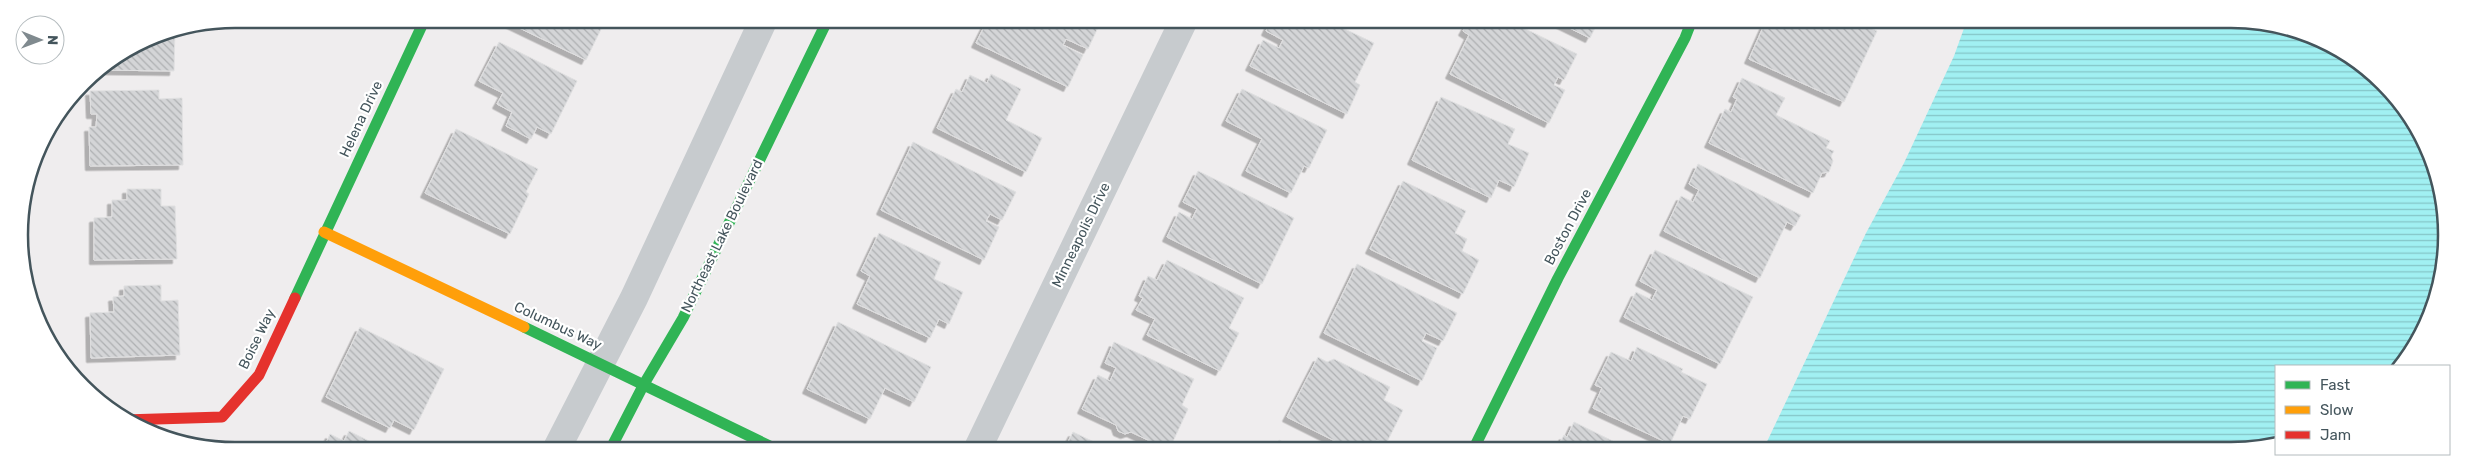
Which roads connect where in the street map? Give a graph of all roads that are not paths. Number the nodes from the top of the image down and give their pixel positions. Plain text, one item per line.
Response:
1 (421, 28) edge
2 (760, 28) edge
3 (824, 28) edge
4 (1180, 28) edge
5 (1689, 28) edge
6 (324, 232) junction
7 (601, 364) junction
8 (644, 384) junction
9 (140, 420) edge
10 (560, 442) edge
11 (614, 442) edge
12 (762, 442) edge
13 (981, 442) edge
14 (1477, 442) edge

1 - 6 street, Helena Drive
2 - 7 street
3 - 8 street, Northeast Lake Boulevard
4 - 13 street, Minneapolis Drive
5 - 14 street, Boston Drive
6 - 7 street, Columbus Way
6 - 9 street, Boise Way
7 - 8 street, Columbus Way
7 - 10 street
8 - 11 street, Northeast Lake Boulevard
8 - 12 street, Columbus Way

